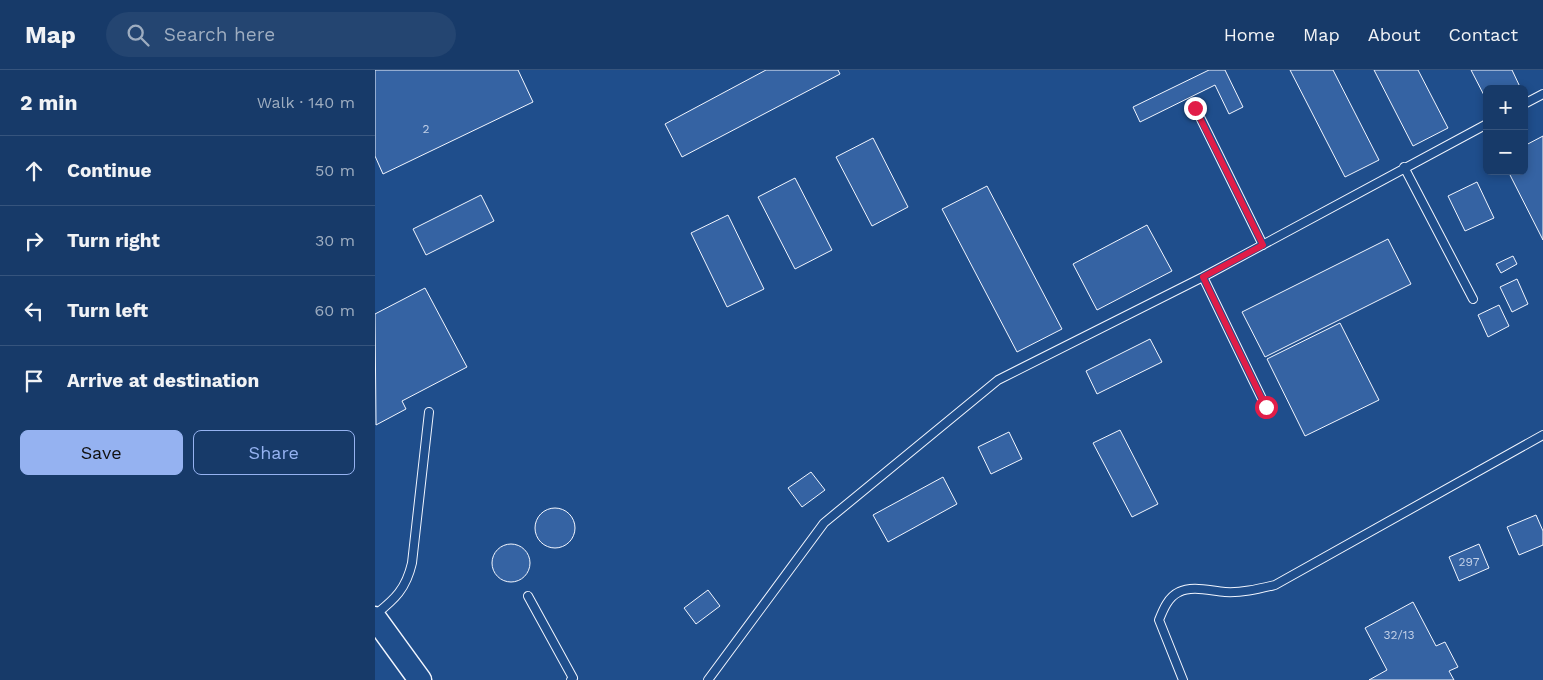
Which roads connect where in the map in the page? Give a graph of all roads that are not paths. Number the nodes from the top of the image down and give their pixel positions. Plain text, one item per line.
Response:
1 (1543, 94) edge
2 (1528, 102) edge
3 (1195, 108) dead end
4 (1483, 126) edge
5 (1404, 167) junction
6 (1263, 245) junction
7 (1203, 277) junction
8 (1473, 299) dead end
9 (1266, 407) dead end
10 (429, 412) dead end
11 (1543, 435) edge
12 (527, 596) dead end
13 (376, 620) edge
14 (420, 680) edge
15 (571, 680) edge
16 (708, 680) edge
17 (1183, 680) edge

1 - 2 lane
3 - 6 lane
4 - 5 lane
5 - 6 lane
5 - 8 lane
6 - 7 lane
7 - 9 lane
7 - 16 lane
10 - 13 lane
11 - 17 lane
12 - 15 lane
13 - 14 main road

